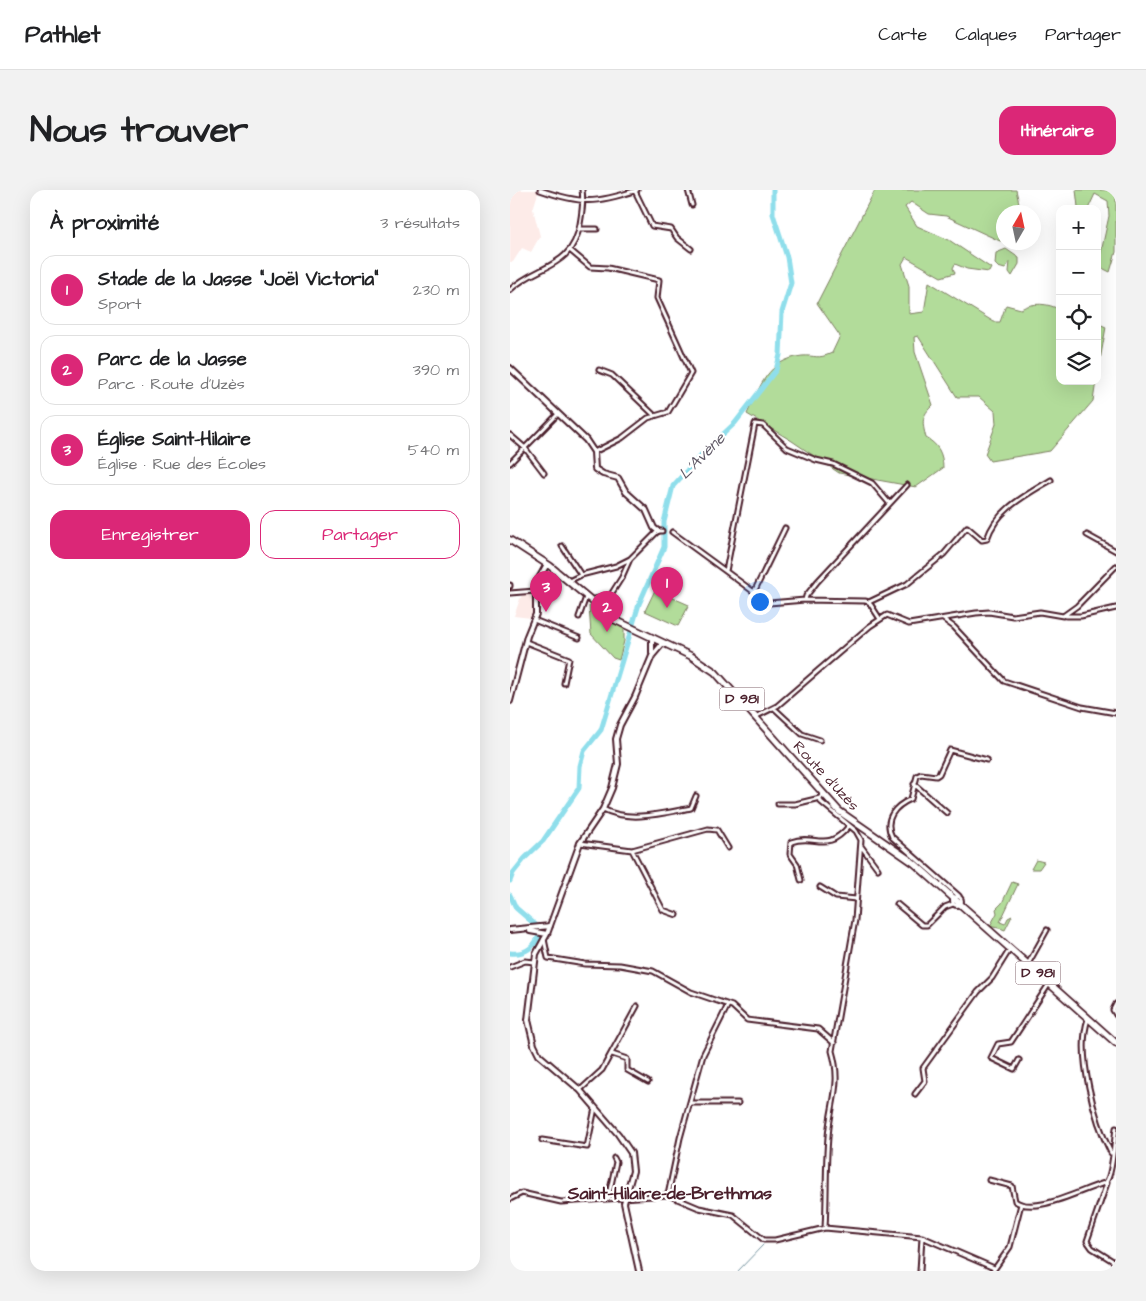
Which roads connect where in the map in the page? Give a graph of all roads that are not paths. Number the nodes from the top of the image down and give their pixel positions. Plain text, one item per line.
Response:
1 (540, 190) edge
2 (582, 190) edge
3 (636, 190) edge
4 (688, 190) edge
5 (584, 202) junction
6 (692, 205) dead end
7 (579, 229) junction
8 (597, 229) dead end
9 (691, 249) dead end
10 (571, 252) junction
11 (510, 290) edge
12 (510, 368) edge
13 (599, 370) dead end
14 (558, 414) junction
15 (654, 415) junction
16 (510, 435) edge
17 (525, 448) junction
18 (594, 452) junction
19 (510, 463) edge
20 (544, 473) dead end
21 (1051, 480) dead end
22 (907, 485) dead end
23 (890, 503) junction
24 (784, 528) dead end
25 (660, 531) joint
26 (672, 532) dead end
27 (1087, 535) dead end
28 (510, 540) edge
29 (562, 546) dead end
30 (1116, 551) edge
31 (630, 559) junction
32 (547, 564) junction
33 (1116, 566) edge
34 (726, 571) junction
35 (581, 575) junction
36 (568, 581) junction
37 (535, 591) junction
38 (510, 592) edge
39 (754, 592) junction
40 (588, 598) junction
41 (603, 599) junction
42 (805, 600) junction
43 (869, 602) junction
44 (598, 607) junction
45 (1116, 608) edge
46 (1063, 616) junction
47 (579, 617) dead end
48 (880, 619) junction
49 (943, 619) junction
50 (534, 620) junction
51 (579, 638) dead end
52 (652, 639) junction
53 (526, 642) junction
54 (663, 643) junction
55 (652, 656) junction
56 (564, 683) dead end
57 (512, 688) edge
58 (510, 699) edge
59 (774, 708) junction
60 (1116, 712) edge
61 (757, 716) junction
62 (820, 740) dead end
63 (987, 760) dead end
64 (914, 784) junction
65 (696, 796) dead end
66 (821, 796) junction
67 (778, 804) dead end
68 (603, 809) junction
69 (947, 813) dead end
70 (849, 826) junction
71 (580, 843) junction
72 (861, 846) junction
73 (728, 848) dead end
74 (632, 850) junction
75 (878, 869) dead end
76 (801, 880) dead end
77 (820, 887) dead end
78 (856, 899) junction
79 (955, 900) junction
80 (896, 904) dead end
81 (677, 915) dead end
82 (550, 926) junction
83 (510, 930) edge
84 (1047, 930) dead end
85 (545, 931) junction
86 (544, 940) junction
87 (1010, 948) junction
88 (535, 962) junction
89 (1028, 964) junction
90 (510, 968) edge
91 (1049, 983) junction
92 (1116, 1004) edge
93 (728, 1005) junction
94 (638, 1006) dead end
95 (1116, 1016) edge
96 (1088, 1019) junction
97 (834, 1043) junction
98 (1116, 1043) edge
99 (612, 1054) junction
100 (1019, 1060) dead end
101 (648, 1082) dead end
102 (580, 1090) junction
103 (915, 1094) dead end
104 (690, 1103) junction
105 (738, 1103) dead end
106 (595, 1108) junction
107 (1116, 1128) edge
108 (542, 1140) dead end
109 (1112, 1154) junction
110 (614, 1158) dead end
111 (989, 1180) dead end
112 (1107, 1183) junction
113 (668, 1195) junction
114 (625, 1198) junction
115 (510, 1199) edge
116 (608, 1199) junction
117 (1021, 1204) junction
118 (826, 1228) junction
119 (922, 1238) junction
120 (1116, 1263) edge
121 (994, 1270) edge
122 (639, 1271) edge
123 (920, 1271) edge

1 - 5 street
2 - 5 street
3 - 5 street
3 - 9 street
4 - 6 street
5 - 7 street
7 - 8 street
7 - 10 street
10 - 11 street
10 - 15 street
12 - 14 street
13 - 15 street
14 - 17 street
14 - 18 street
15 - 18 street
16 - 17 street
17 - 19 street
17 - 20 street
18 - 25 street
21 - 43 street
22 - 23 street
23 - 34 street
23 - 42 street
24 - 39 street
25 - 31 street
26 - 34 street
27 - 30 street
28 - 32 main road, Route d'Uzès / D 981
29 - 35 street
31 - 35 street
31 - 41 street
32 - 36 main road, Route d'Uzès / D 981
32 - 37 street
33 - 46 street
34 - 39 street
35 - 36 street
36 - 40 main road, Route d'Uzès / D 981
37 - 38 street
37 - 50 street
39 - 42 street
40 - 41 street
40 - 44 main road, Route d'Uzès / D 981
40 - 47 street
41 - 44 street
42 - 43 street
43 - 48 street
44 - 52 main road, Route d'Uzès / D 981
45 - 46 street
46 - 49 street
48 - 49 street
48 - 59 street
49 - 60 street
50 - 51 street
50 - 53 street
52 - 54 main road, Route d'Uzès / D 981
52 - 55 street
53 - 56 street
53 - 57 street
54 - 55 street
54 - 61 main road, Route d'Uzès / D 981
55 - 68 street
57 - 58 street
59 - 61 street
59 - 62 street
61 - 66 main road, Route d'Uzès / D 981
63 - 64 street
64 - 69 street
64 - 79 street
65 - 68 street
66 - 67 street
66 - 70 street
66 - 79 main road, Route d'Uzès / D 981
68 - 71 street
70 - 72 street
70 - 76 street
71 - 74 street
71 - 82 street
72 - 75 street
72 - 78 street
73 - 74 street
74 - 81 street
77 - 78 street
78 - 97 street
79 - 80 street
79 - 87 main road, Route d'Uzès / D 981
82 - 85 street
82 - 85 street
83 - 85 street
84 - 89 street
85 - 86 street
86 - 88 street
86 - 93 street
87 - 89 main road, Route d'Uzès / D 981
87 - 103 street
88 - 90 street
88 - 102 street
89 - 91 main road, Route d'Uzès / D 981
91 - 96 main road, Route d'Uzès / D 981
91 - 100 street
92 - 95 street
93 - 97 street
93 - 104 street
94 - 99 street
96 - 98 main road, Route d'Uzès / D 981
96 - 109 street
97 - 118 street
99 - 101 street
99 - 102 street
102 - 106 street
104 - 105 street
104 - 113 street
106 - 108 street
106 - 114 street
107 - 109 street
109 - 112 street
110 - 116 street
111 - 117 street
112 - 117 street
112 - 120 street
113 - 114 street
113 - 118 street
114 - 116 street
114 - 122 street
115 - 116 street
117 - 121 street
118 - 119 street
119 - 121 street
119 - 123 street

